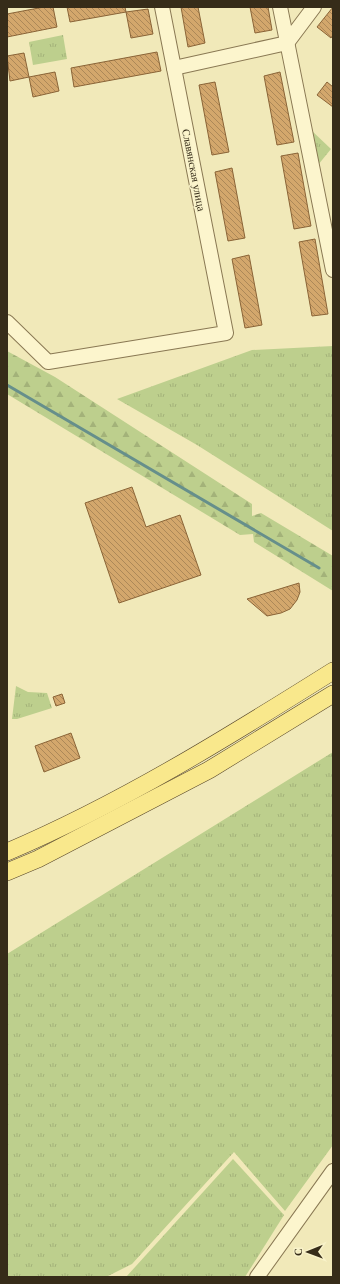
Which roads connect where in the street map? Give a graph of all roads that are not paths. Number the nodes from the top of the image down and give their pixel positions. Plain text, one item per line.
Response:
1 (162, 7) edge
2 (280, 7) edge
3 (314, 7) edge
4 (287, 43) junction
5 (174, 68) junction
6 (333, 270) edge
7 (7, 322) edge
8 (333, 671) edge
9 (297, 693) junction
10 (333, 694) edge
11 (306, 711) junction
12 (7, 852) edge
13 (7, 872) edge
14 (333, 1172) edge
15 (257, 1277) edge

1 - 5 street, Славянская улица
2 - 4 street
3 - 4 street
4 - 5 street
4 - 6 street
5 - 7 street, Славянская улица
8 - 9 main road
9 - 11 main road
9 - 12 main road
10 - 11 main road
11 - 13 main road
14 - 15 street

